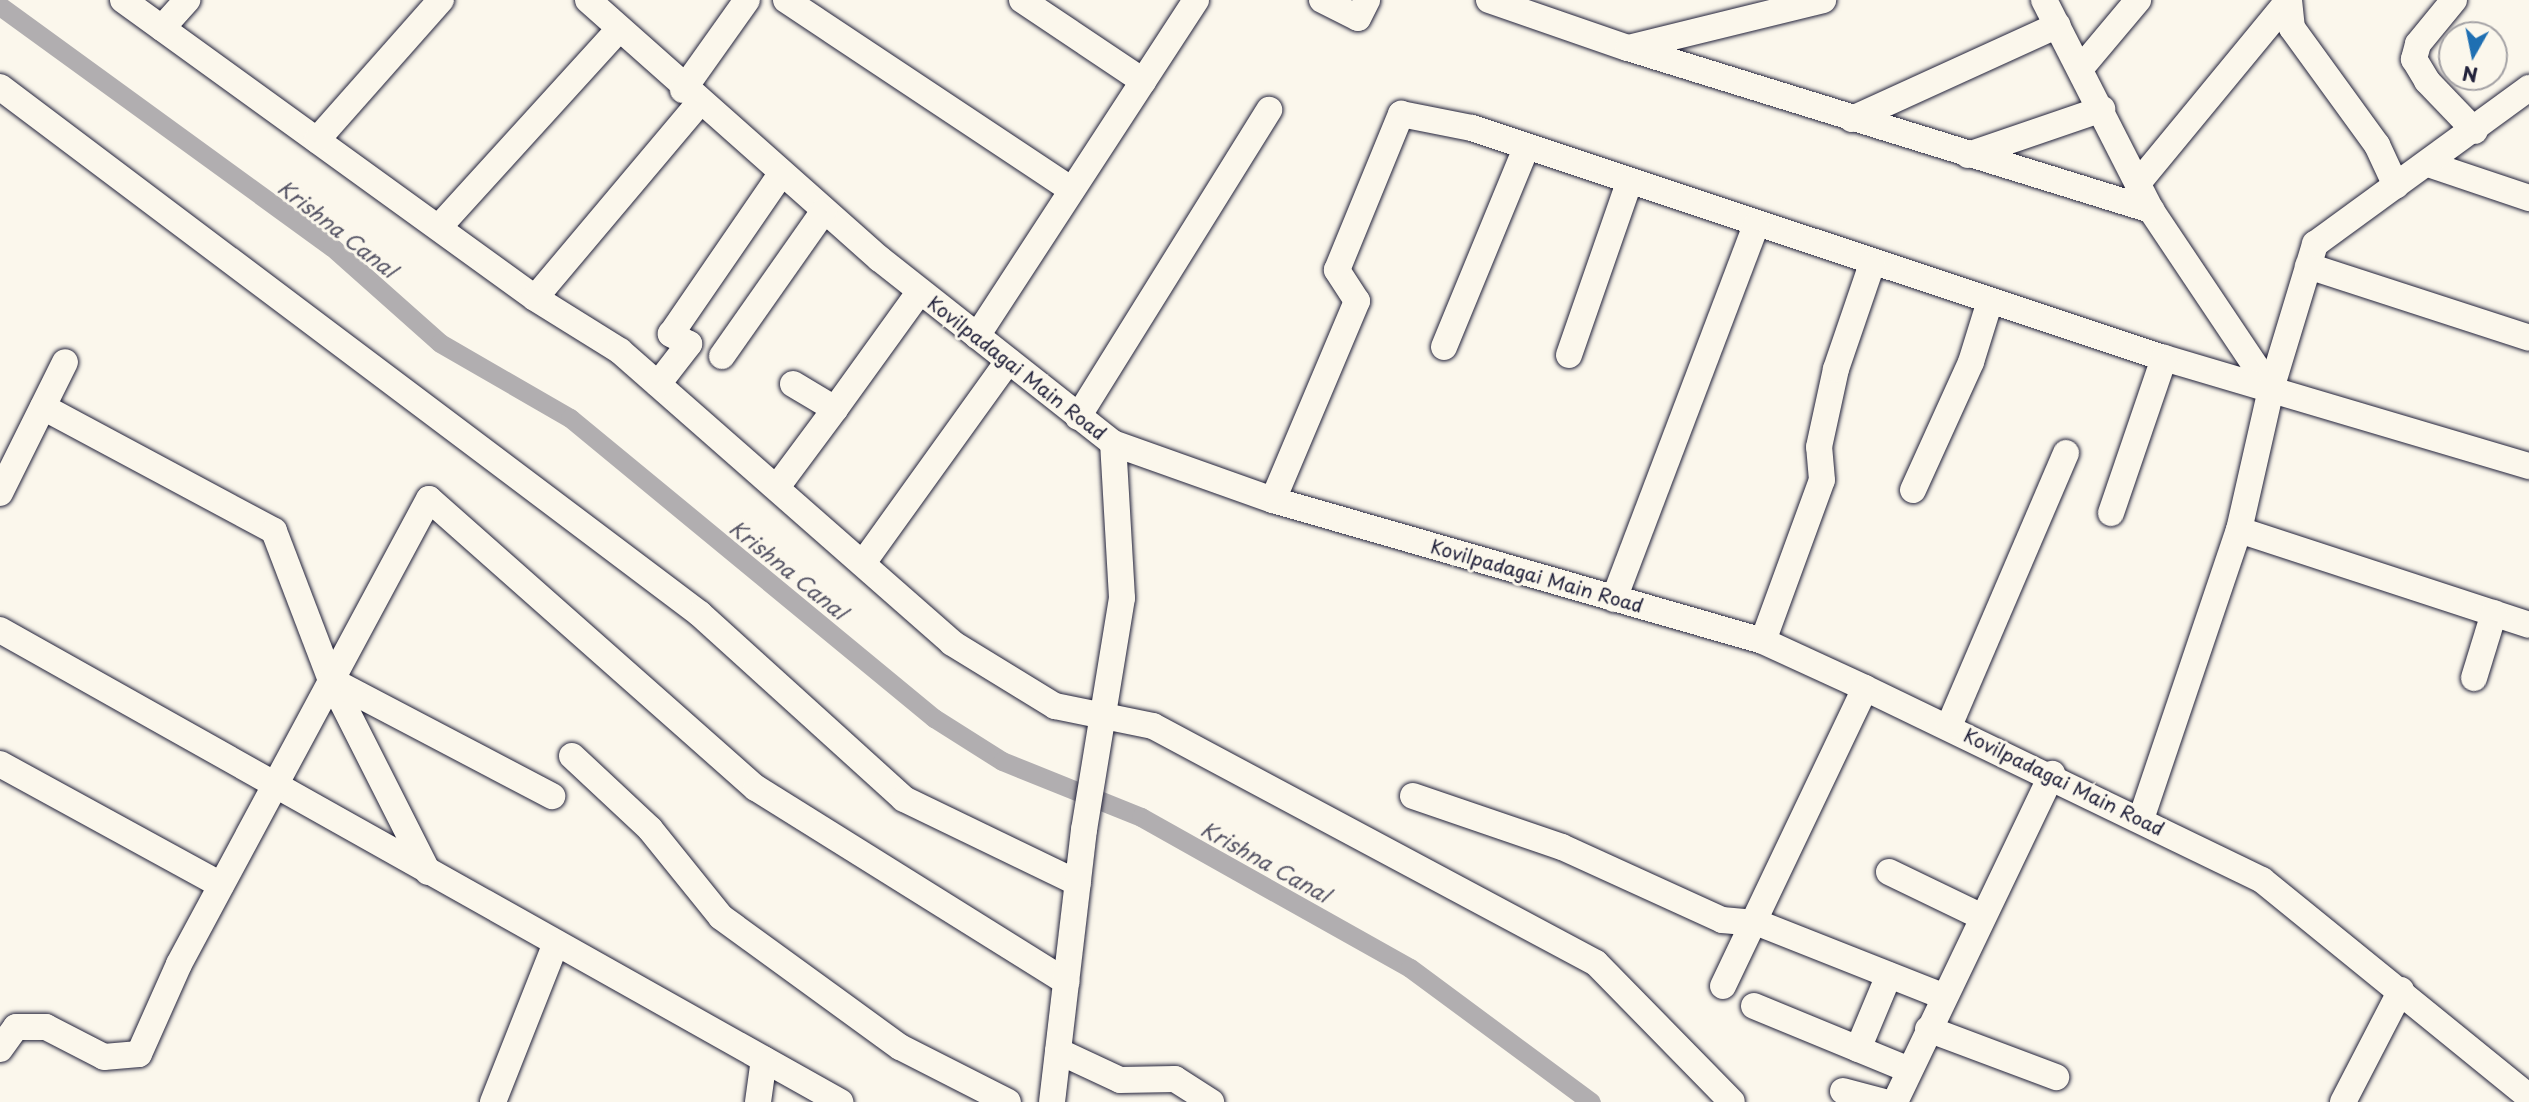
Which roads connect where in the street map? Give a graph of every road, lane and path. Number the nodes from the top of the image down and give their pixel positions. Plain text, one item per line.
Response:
1 (123, 0) edge
2 (187, 0) edge
3 (441, 0) edge
4 (588, 0) edge
5 (747, 0) edge
6 (786, 0) edge
7 (1023, 0) edge
8 (1196, 0) edge
9 (1322, 0) edge
10 (1367, 0) edge
11 (1489, 0) edge
12 (1824, 0) edge
13 (2044, 0) edge
14 (2138, 0) edge
15 (2289, 0) edge
16 (2454, 0) edge
17 (2057, 25) junction
18 (162, 28) junction
19 (618, 30) junction
20 (1628, 48) junction
21 (2081, 68) junction
22 (1143, 81) junction
23 (0, 87) edge
24 (2529, 88) edge
25 (691, 97) junction
26 (2102, 109) junction
27 (1269, 110) dead end
28 (1852, 119) junction
29 (2475, 131) junction
30 (317, 140) junction
31 (1526, 148) junction
32 (1968, 155) junction
33 (2428, 163) junction
34 (781, 174) junction
35 (1629, 183) junction
36 (2138, 183) junction
37 (2396, 186) junction
38 (1072, 190) junction
39 (2529, 198) edge
40 (2151, 210) junction
41 (824, 211) junction
42 (1756, 225) junction
43 (439, 227) junction
44 (1872, 264) junction
45 (2308, 267) junction
46 (920, 291) junction
47 (535, 298) junction
48 (1990, 301) junction
49 (977, 336) junction
50 (2529, 338) edge
51 (1444, 347) dead end
52 (1569, 355) dead end
53 (722, 356) dead end
54 (2164, 358) junction
55 (1008, 361) junction
56 (65, 362) dead end
57 (658, 384) junction
58 (793, 384) dead end
59 (2271, 389) junction
60 (43, 407) junction
61 (835, 409) junction
62 (1078, 417) junction
63 (1113, 443) junction
64 (2066, 453) dead end
65 (2529, 466) edge
66 (777, 486) junction
67 (1913, 490) dead end
68 (0, 493) edge
69 (1273, 500) junction
70 (2111, 513) dead end
71 (2239, 530) junction
72 (863, 563) junction
73 (1614, 598) junction
74 (2494, 613) junction
75 (2529, 625) edge
76 (0, 629) edge
77 (1763, 641) junction
78 (2474, 678) dead end
79 (331, 680) junction
80 (1865, 688) junction
81 (1105, 715) junction
82 (1949, 726) junction
83 (572, 755) dead end
84 (0, 764) edge
85 (2052, 774) junction
86 (274, 785) junction
87 (552, 796) dead end
88 (1413, 796) dead end
89 (2141, 819) junction
90 (428, 872) junction
91 (1889, 872) dead end
92 (1078, 883) junction
93 (221, 885) junction
94 (1982, 917) junction
95 (1758, 923) junction
96 (556, 943) junction
97 (1889, 975) junction
98 (1066, 982) junction
99 (1723, 986) dead end
100 (2401, 990) junction
101 (1942, 996) junction
102 (1754, 1006) dead end
103 (1928, 1029) junction
104 (0, 1049) edge
105 (1858, 1049) junction
106 (1058, 1051) junction
107 (764, 1059) junction
108 (1909, 1070) junction
109 (2056, 1077) dead end
110 (1843, 1091) dead end
111 (2529, 1097) edge
112 (493, 1102) edge
113 (758, 1102) edge
114 (840, 1102) edge
115 (1008, 1102) edge
116 (1052, 1102) edge
117 (1211, 1102) edge
118 (1732, 1102) edge
119 (1884, 1102) edge
120 (1895, 1102) edge
121 (2343, 1102) edge

1 - 18 street
2 - 18 street
3 - 30 street
4 - 19 street, Kovilpadagai Main Road
5 - 25 street
6 - 38 street
7 - 22 street
8 - 22 street
9 - 10 street
11 - 20 street
12 - 20 street
13 - 17 street
14 - 21 street
15 - 36 street
15 - 37 street
16 - 29 street
17 - 21 street
17 - 28 street
18 - 30 street
19 - 25 street, Kovilpadagai Main Road
19 - 43 street
20 - 28 street
21 - 26 street
22 - 38 street
23 - 92 street
24 - 29 street
25 - 34 street, Kovilpadagai Main Road
25 - 47 street
26 - 32 street
26 - 36 street
27 - 62 street
28 - 32 street
29 - 33 street
30 - 43 street
31 - 35 street
31 - 51 street
31 - 69 street
32 - 40 street
33 - 37 street
33 - 39 street
34 - 41 street, Kovilpadagai Main Road
34 - 57 street
35 - 42 street
35 - 52 street
36 - 40 street
37 - 45 street
38 - 49 street
40 - 59 street
41 - 46 street, Kovilpadagai Main Road
41 - 53 street
42 - 44 street
42 - 73 street
43 - 47 street
44 - 48 street
44 - 77 street
45 - 50 street
45 - 59 street
46 - 49 street, Kovilpadagai Main Road
46 - 61 street
47 - 57 street
48 - 54 street
48 - 67 street
49 - 55 street, Kovilpadagai Main Road
54 - 59 street
54 - 70 street
55 - 62 street, Kovilpadagai Main Road
55 - 72 street
56 - 60 street
57 - 66 street
58 - 61 street
59 - 65 street
59 - 71 street
60 - 68 street
60 - 79 street
61 - 66 street
62 - 63 street, Kovilpadagai Main Road
63 - 69 street, Kovilpadagai Main Road
63 - 81 street
64 - 82 street
66 - 72 street
69 - 73 street, Kovilpadagai Main Road
71 - 74 street
71 - 89 street
72 - 81 street
73 - 77 street, Kovilpadagai Main Road
74 - 75 street
74 - 78 street
76 - 86 street
77 - 80 street, Kovilpadagai Main Road
79 - 86 street
79 - 87 street
79 - 90 street
79 - 98 street
80 - 82 street, Kovilpadagai Main Road
80 - 95 street
81 - 92 street
81 - 118 street
82 - 85 street, Kovilpadagai Main Road
83 - 115 street
84 - 93 street
85 - 89 street, Kovilpadagai Main Road
85 - 94 street
86 - 90 street
86 - 93 street
88 - 95 street
89 - 100 street, Kovilpadagai Main Road
90 - 96 street
91 - 94 street
92 - 98 street
93 - 104 street
94 - 101 street
95 - 97 street
95 - 99 street
96 - 107 street
96 - 112 street
97 - 101 street
97 - 105 street
98 - 106 street
100 - 111 street, Kovilpadagai Main Road
100 - 121 street
101 - 103 street
102 - 105 street
103 - 108 street
103 - 109 street
105 - 108 street
106 - 116 street
106 - 117 street
107 - 113 street
107 - 114 street
108 - 120 street
110 - 119 street

